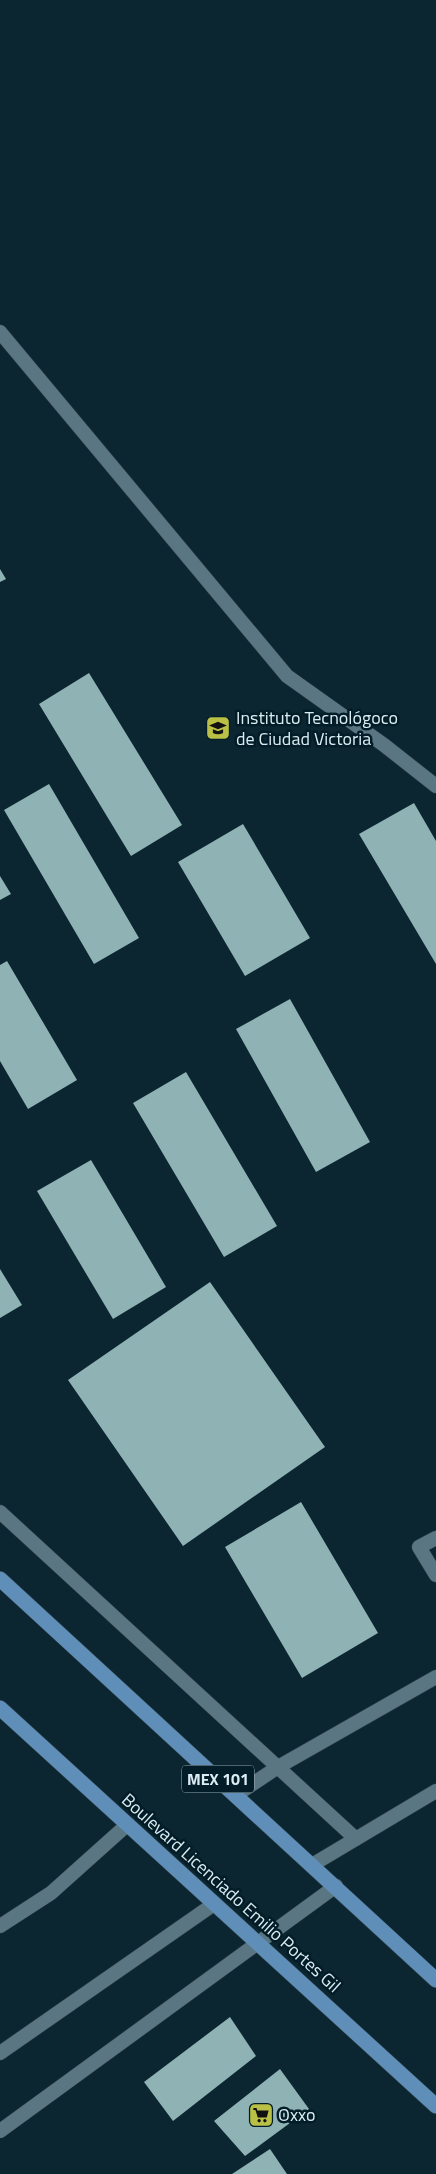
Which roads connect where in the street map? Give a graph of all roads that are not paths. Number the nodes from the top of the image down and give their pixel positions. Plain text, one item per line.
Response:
1 (0, 332) edge
2 (436, 786) edge
3 (0, 1512) edge
4 (436, 1538) edge
5 (436, 1575) edge
6 (0, 1580) edge
7 (436, 1677) edge
8 (0, 1708) edge
9 (278, 1767) junction
10 (436, 1791) edge
11 (236, 1795) junction
12 (128, 1824) junction
13 (356, 1839) junction
14 (312, 1865) junction
15 (336, 1886) junction
16 (214, 1904) junction
17 (0, 1926) edge
18 (258, 1944) junction
19 (436, 1980) edge
20 (0, 2053) edge
21 (436, 2106) edge
22 (0, 2131) edge

1 - 2 lane
3 - 9 lane
4 - 5 lane
6 - 11 main road, MEX 101
7 - 9 lane
8 - 12 main road, Boulevard Licenciado Emilio Portes Gil
9 - 11 lane
9 - 13 lane
10 - 13 lane
11 - 14 main road, MEX 101
12 - 16 main road, Boulevard Licenciado Emilio Portes Gil
12 - 17 lane
13 - 14 lane
14 - 15 main road, MEX 101
15 - 18 lane
15 - 19 main road, MEX 101
16 - 18 main road, Boulevard Licenciado Emilio Portes Gil
16 - 20 lane
18 - 21 main road, Boulevard Licenciado Emilio Portes Gil
18 - 22 lane

